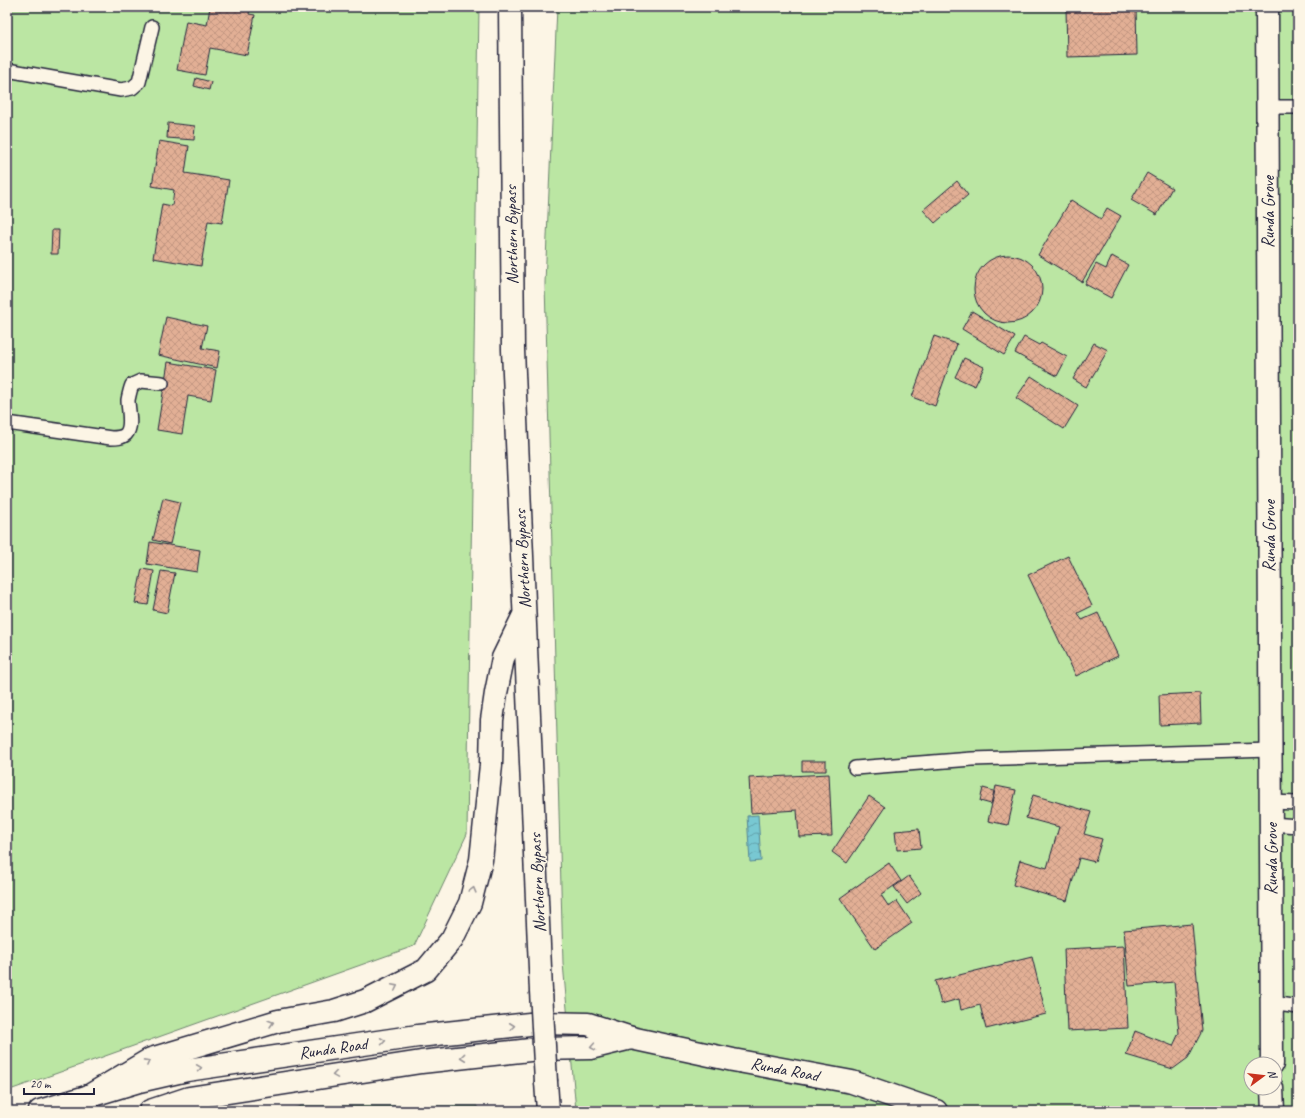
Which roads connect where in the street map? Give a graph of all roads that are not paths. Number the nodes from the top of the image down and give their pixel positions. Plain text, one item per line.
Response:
1 (510, 7) edge
2 (1267, 7) edge
3 (152, 27) dead end
4 (7, 70) edge
5 (1267, 107) junction
6 (1298, 107) edge
7 (162, 383) dead end
8 (7, 423) edge
9 (524, 613) junction
10 (1270, 750) junction
11 (855, 768) dead end
12 (1271, 802) junction
13 (1298, 803) edge
14 (1271, 824) junction
15 (1298, 826) edge
16 (1272, 1003) junction
17 (1298, 1007) edge
18 (631, 1038) junction
19 (1272, 1056) edge
20 (89, 1096) junction
21 (1272, 1096) edge
22 (40, 1111) edge
23 (150, 1111) edge
24 (548, 1111) edge
25 (936, 1111) edge
26 (1273, 1111) edge

1 - 9 street, Northern Bypass
2 - 5 street, Runda Grove
3 - 4 lane
5 - 6 lane
5 - 10 street, Runda Grove
7 - 8 lane
20 -> 9 street
9 - 24 street, Northern Bypass, bridge
10 - 11 lane
10 - 12 street, Runda Grove
12 - 13 lane
12 - 14 street, Runda Grove
14 - 15 lane
14 - 16 street, Runda Grove
16 - 17 lane
16 - 19 street, Runda Grove
20 -> 18 street, Runda Road
18 -> 23 street, Runda Road
18 - 25 street, Runda Road
20 - 22 street, Runda Road
21 - 26 street

